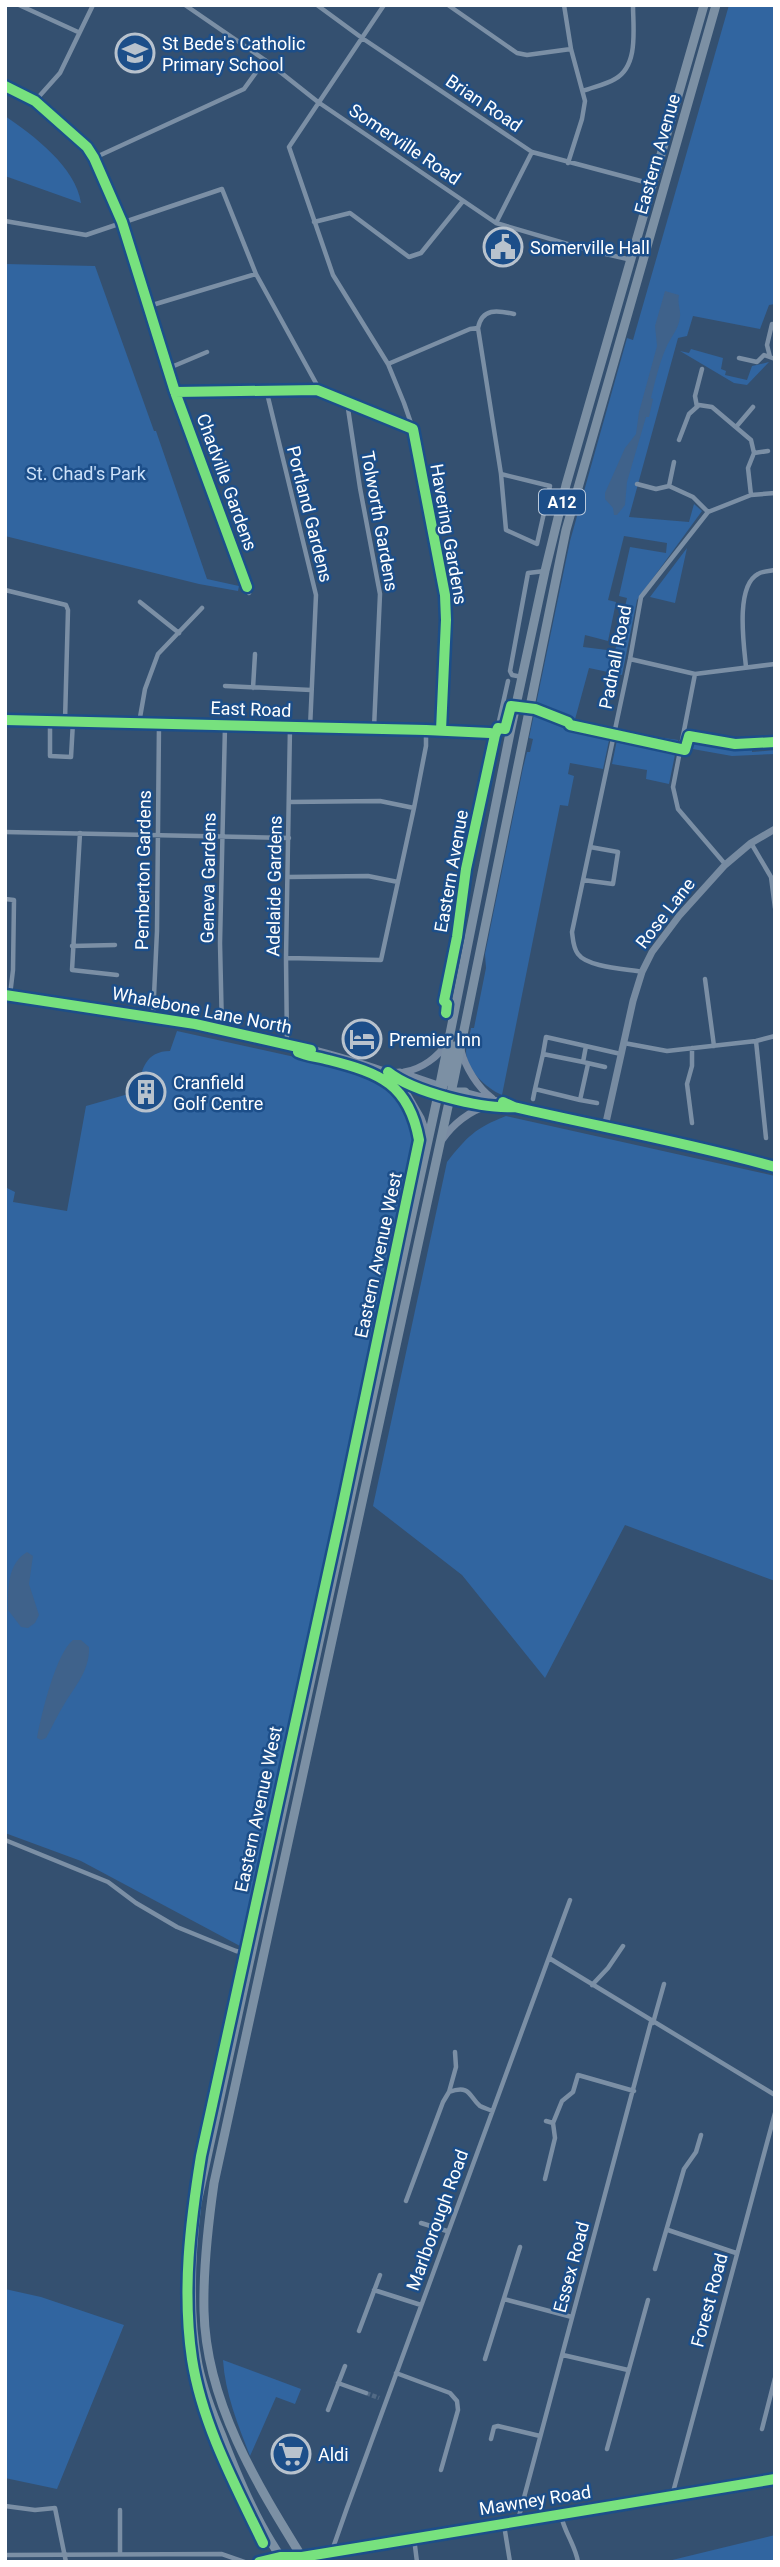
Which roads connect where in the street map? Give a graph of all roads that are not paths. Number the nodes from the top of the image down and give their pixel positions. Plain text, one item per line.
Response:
1 (19, 5) edge
2 (93, 5) edge
3 (185, 5) edge
4 (317, 5) edge
5 (384, 5) edge
6 (448, 5) edge
7 (564, 5) edge
8 (633, 5) edge
9 (704, 5) edge
10 (716, 5) edge
11 (78, 32) junction
12 (362, 38) junction
13 (571, 49) junction
14 (265, 60) junction
15 (5, 86) edge
16 (583, 91) junction
17 (35, 101) junction
18 (318, 102) junction
19 (532, 152) junction
20 (94, 158) junction
21 (568, 163) junction
22 (653, 184) junction
23 (463, 201) junction
24 (5, 221) edge
25 (122, 222) junction
26 (314, 222) junction
27 (496, 223) junction
28 (632, 260) junction
29 (256, 274) junction
30 (149, 306) junction
31 (514, 314) dead end
32 (772, 324) dead end
33 (478, 328) junction
34 (206, 352) dead end
35 (769, 357) edge
36 (739, 358) dead end
37 (388, 364) junction
38 (169, 368) junction
39 (702, 369) dead end
40 (317, 390) junction
41 (175, 393) junction
42 (267, 393) junction
43 (347, 402) junction
44 (697, 407) junction
45 (753, 407) dead end
46 (736, 427) junction
47 (413, 429) junction
48 (679, 440) dead end
49 (768, 451) dead end
50 (754, 453) junction
51 (674, 462) dead end
52 (501, 474) junction
53 (637, 484) dead end
54 (669, 486) junction
55 (775, 493) edge
56 (751, 495) junction
57 (708, 512) junction
58 (775, 570) edge
59 (545, 571) junction
60 (5, 590) edge
61 (249, 593) dead end
62 (140, 603) dead end
63 (202, 608) dead end
64 (179, 633) junction
65 (255, 654) dead end
66 (630, 659) junction
67 (775, 664) edge
68 (746, 667) junction
69 (695, 674) junction
70 (523, 678) junction
71 (508, 681) dead end
72 (225, 686) dead end
73 (253, 688) junction
74 (311, 690) junction
75 (5, 720) edge
76 (50, 720) junction
77 (65, 721) junction
78 (73, 722) junction
79 (139, 723) junction
80 (159, 724) junction
81 (225, 726) junction
82 (290, 727) junction
83 (310, 728) junction
84 (374, 729) junction
85 (426, 730) junction
86 (441, 730) junction
87 (495, 735) junction
88 (683, 735) junction
89 (775, 742) edge
90 (289, 802) junction
91 (414, 808) junction
92 (775, 829) edge
93 (5, 832) edge
94 (80, 833) junction
95 (158, 837) junction
96 (223, 837) junction
97 (289, 838) junction
98 (751, 843) junction
99 (590, 847) junction
100 (725, 865) junction
101 (288, 877) junction
102 (583, 880) junction
103 (495, 881) junction
104 (398, 882) junction
105 (5, 899) edge
106 (775, 908) edge
107 (115, 945) dead end
108 (72, 946) junction
109 (286, 958) junction
110 (642, 972) junction
111 (117, 975) dead end
112 (705, 979) dead end
113 (7, 995) edge
114 (456, 1008) junction
115 (153, 1018) junction
116 (222, 1031) junction
117 (450, 1035) junction
118 (775, 1036) edge
119 (756, 1041) junction
120 (461, 1042) junction
121 (623, 1042) junction
122 (287, 1045) junction
123 (586, 1046) junction
124 (713, 1046) junction
125 (692, 1048) junction
126 (542, 1054) junction
127 (621, 1054) junction
128 (586, 1063) junction
129 (605, 1068) dead end
130 (399, 1076) junction
131 (535, 1090) junction
132 (444, 1092) junction
133 (465, 1092) joint
134 (533, 1099) dead end
135 (580, 1100) junction
136 (496, 1103) junction
137 (597, 1103) dead end
138 (692, 1123) dead end
139 (605, 1127) junction
140 (766, 1138) dead end
141 (428, 1141) junction
142 (437, 1153) junction
143 (775, 1167) edge
144 (408, 1232) junction
145 (5, 1840) edge
146 (570, 1900) dead end
147 (623, 1946) dead end
148 (248, 1953) junction
149 (549, 1958) junction
150 (664, 1984) dead end
151 (592, 1985) junction
152 (652, 2022) junction
153 (455, 2052) dead end
154 (634, 2091) junction
155 (449, 2092) junction
156 (775, 2095) edge
157 (492, 2111) junction
158 (775, 2113) edge
159 (546, 2121) dead end
160 (553, 2123) junction
161 (701, 2135) dead end
162 (545, 2179) dead end
163 (406, 2201) dead end
164 (421, 2223) dead end
165 (667, 2230) junction
166 (447, 2231) junction
167 (520, 2247) dead end
168 (736, 2253) junction
169 (655, 2269) dead end
170 (380, 2275) dead end
171 (374, 2290) junction
172 (504, 2299) junction
173 (648, 2300) dead end
174 (421, 2305) junction
175 (572, 2317) junction
176 (359, 2331) dead end
177 (563, 2355) junction
178 (485, 2359) dead end
179 (345, 2366) dead end
180 (628, 2370) junction
181 (396, 2373) junction
182 (775, 2378) edge
183 (338, 2384) junction
184 (366, 2393) tunnel mouth
185 (379, 2398) tunnel mouth
186 (386, 2400) junction
187 (328, 2410) dead end
188 (762, 2429) dead end
189 (540, 2435) junction
190 (491, 2439) dead end
191 (607, 2449) dead end
192 (441, 2470) dead end
193 (775, 2479) edge
194 (673, 2496) junction
195 (5, 2506) edge
196 (120, 2510) dead end
197 (561, 2514) junction
198 (518, 2520) junction
199 (504, 2523) junction
200 (414, 2538) junction
201 (335, 2551) junction
202 (65, 2554) junction
203 (120, 2554) junction
204 (5, 2555) edge
205 (282, 2559) edge
206 (302, 2560) edge
207 (244, 2561) edge
208 (66, 2562) edge
209 (258, 2562) edge
210 (417, 2562) edge
211 (510, 2562) edge
212 (578, 2562) edge

1 - 11 street
2 - 11 street
3 - 14 street, Somerville Road
4 - 12 street, Brian Road
5 - 12 street
6 - 13 street
7 - 13 street
8 - 16 street
9 - 22 highway, Eastern Avenue / A12
10 - 103 highway, Eastern Avenue / A12
11 - 17 street
12 - 18 street
12 - 19 street, Brian Road
13 - 16 street
14 - 18 street, Somerville Road
14 - 20 street
15 - 17 street, Chadville Gardens
16 - 21 street
17 - 20 street, Chadville Gardens
18 - 23 street, Somerville Road
18 - 26 street, Havering Gardens
19 - 21 street, Brian Road
19 - 27 street
20 - 25 street, Chadville Gardens
21 - 22 street, Brian Road
22 - 28 highway, Eastern Avenue / A12
23 - 26 street
23 - 27 street, Somerville Road
24 - 25 street
25 - 29 street
25 - 30 street, Chadville Gardens
26 - 37 street, Havering Gardens
27 - 28 street, Somerville Road
28 - 59 highway, Eastern Avenue / A12
29 - 30 street
29 - 40 street
30 - 38 street, Chadville Gardens
31 - 33 street
32 - 35 street
33 - 37 street
33 - 52 street
34 - 38 street
35 - 36 street
37 - 47 street, Havering Gardens
38 - 41 street, Chadville Gardens
39 - 44 street
40 - 42 street
40 - 43 street
41 - 42 street
41 - 61 street, Chadville Gardens
42 - 74 street, Portland Gardens
43 - 47 street
43 - 84 street, Tolworth Gardens
44 - 46 street
44 - 48 street
45 - 46 street
46 - 50 street
47 - 86 street, Havering Gardens
49 - 50 street
50 - 56 street
51 - 54 street
52 - 52 street
53 - 54 street
54 - 57 street
55 - 56 street
56 - 57 street
57 - 66 street, Padnall Road
58 - 68 street
59 - 70 highway, Eastern Avenue / A12
59 - 70 street
60 - 77 street
62 - 64 street
63 - 64 street
64 - 79 street
65 - 73 street
66 - 69 street
66 - 99 street, Padnall Road
67 - 68 street
68 - 69 street
69 - 88 street
70 - 114 highway, Eastern Avenue / A12
71 - 87 street
72 - 73 street
73 - 74 street
74 - 83 street, Portland Gardens
75 - 76 street, East Road
76 - 77 street, East Road
76 - 78 street
77 - 78 street, East Road
78 - 79 street, East Road
79 - 80 street, East Road
80 - 81 street, East Road
80 - 95 street, Pemberton Gardens
81 - 82 street, East Road
81 - 96 street, Geneva Gardens
82 - 83 street, East Road
82 - 90 street, Adelaide Gardens
83 - 84 street, East Road
84 - 85 street, East Road
85 - 86 street, East Road
85 - 91 street
86 - 87 street, East Road
87 - 114 street, Eastern Avenue
88 - 89 street
88 - 100 street
90 - 91 street
90 - 97 street, Adelaide Gardens
91 - 104 street
92 - 98 street, Rose Lane
93 - 94 street
94 - 95 street
94 - 108 street
95 - 96 street
95 - 115 street, Pemberton Gardens
96 - 97 street
96 - 116 street, Geneva Gardens
97 - 101 street, Adelaide Gardens
98 - 100 street, Rose Lane
98 - 106 street
99 - 102 street, Padnall Road
99 - 102 street
100 - 110 street, Rose Lane
101 - 104 street
101 - 109 street, Adelaide Gardens
102 - 110 street, Padnall Road
103 - 120 highway, Eastern Avenue / A12
103 - 132 highway, A12
104 - 109 street
105 - 113 street
107 - 108 street
108 - 111 street
109 - 122 street, Adelaide Gardens
110 - 121 street, Rose Lane
112 - 124 street
113 - 115 main road, Whalebone Lane North
114 - 117 highway, Eastern Avenue / A12
115 - 116 main road, Whalebone Lane North
116 - 122 main road, Whalebone Lane North
117 - 130 main road
117 - 132 highway, Eastern Avenue / A12
118 - 119 street
119 - 124 street
119 - 140 street
120 - 132 highway, Eastern Avenue / A12
120 - 136 main road
121 - 125 street
121 - 127 street, Rose Lane
122 - 130 main road, Whalebone Lane North
123 - 126 street
123 - 127 street
123 - 128 street
124 - 125 street
125 - 138 street
126 - 128 street
126 - 131 street
127 - 139 street, Rose Lane
128 - 129 street
128 - 135 street
130 - 132 main road, Whalebone Lane North
130 - 141 main road
131 - 134 street
131 - 135 street
132 - 133 highway
132 - 136 main road, Whalebone Lane North
132 - 141 highway, Eastern Avenue West / A12
132 - 142 highway, Eastern Avenue West / A12
132 - 144 highway, A12
133 - 136 main road, Whalebone Lane North
135 - 137 street
136 - 139 main road, Whalebone Lane North
136 - 142 main road
139 - 143 main road, Whalebone Lane North
141 - 144 highway, Eastern Avenue West / A12
142 - 206 highway, Eastern Avenue West / A12
144 - 148 highway, Eastern Avenue West / A12
145 - 148 street
146 - 149 street, Marlborough Road
147 - 151 street
148 - 205 highway, Eastern Avenue West / A12
149 - 151 street
149 - 157 street, Marlborough Road
150 - 152 street, Essex Road
151 - 152 street
152 - 154 street, Essex Road
152 - 156 street
153 - 155 street
154 - 160 street
154 - 175 street, Essex Road
155 - 157 street
155 - 163 street
157 - 166 street, Marlborough Road
158 - 168 street, Forest Road
159 - 160 street
160 - 162 street
161 - 165 street
164 - 166 street
165 - 168 street
165 - 169 street
166 - 174 street, Marlborough Road
167 - 172 street
168 - 194 street, Forest Road
170 - 171 street
171 - 174 street
171 - 176 street
172 - 175 street
172 - 178 street
173 - 180 street
174 - 181 street, Marlborough Road
175 - 177 street, Essex Road
177 - 180 street
177 - 189 street, Essex Road
179 - 183 street
180 - 191 street
181 - 186 street, Marlborough Road
181 - 192 street
182 - 188 street
183 - 184 street
183 - 187 street
185 - 186 street
186 - 201 street, Marlborough Road
189 - 190 street
189 - 198 street, Essex Road
193 - 194 street, Mawney Road
194 - 197 street, Mawney Road
195 - 202 street
196 - 203 street
197 - 198 street, Mawney Road
197 - 212 street
198 - 199 street, Mawney Road
199 - 200 street, Mawney Road
199 - 211 street
200 - 201 street, Mawney Road
200 - 210 street
201 - 206 street, Mawney Road
202 - 203 street
202 - 204 street
202 - 208 street
203 - 207 street
205 - 206 street, Mawney Road
205 - 209 street

